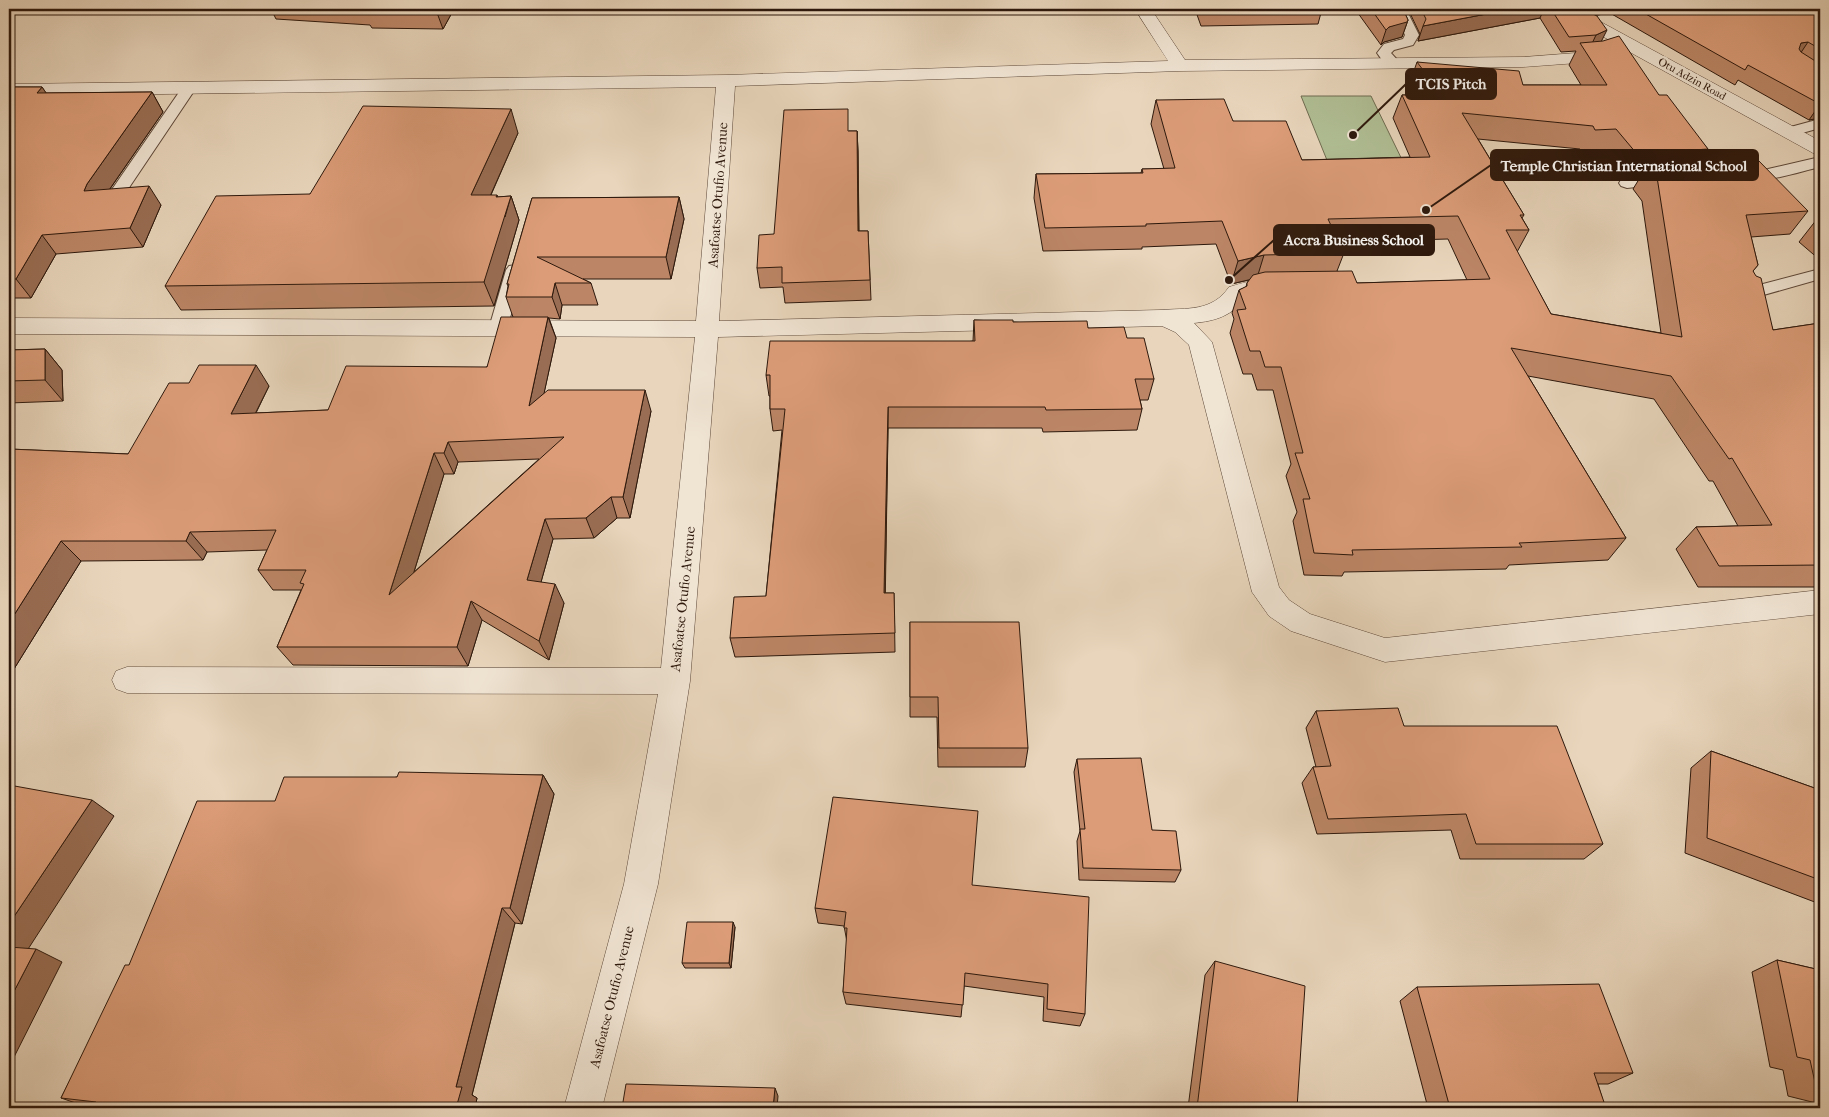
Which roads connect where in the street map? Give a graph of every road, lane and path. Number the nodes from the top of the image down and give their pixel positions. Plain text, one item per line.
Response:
1 (1143, 9) edge
2 (1400, 9) edge
3 (1603, 9) edge
4 (1571, 12) edge
5 (1626, 43) junction
6 (1394, 64) junction
7 (1180, 66) junction
8 (726, 81) junction
9 (189, 88) junction
10 (9, 90) edge
11 (1820, 123) edge
12 (1788, 132) junction
13 (1820, 149) edge
14 (1820, 162) edge
15 (1750, 175) junction
16 (1731, 176) edge
17 (1684, 179) edge
18 (1627, 183) dead end
19 (1770, 192) edge
20 (110, 204) edge
21 (519, 256) edge
22 (1820, 274) edge
23 (1292, 286) edge
24 (1746, 294) edge
25 (1160, 318) junction
26 (9, 326) edge
27 (498, 328) junction
28 (707, 329) junction
29 (1820, 602) edge
30 (128, 680) dead end
31 (675, 681) junction
32 (584, 1108) edge

1 - 7 street
2 - 6 lane
3 - 4 lane
4 - 5 street, Otu Adzin Road
5 - 6 street
5 - 12 street, Otu Adzin Road
6 - 7 street
7 - 8 street
8 - 9 street
8 - 28 street, Asafoatse Otufio Avenue
9 - 10 street
9 - 20 lane
11 - 12 lane
12 - 13 street, Otu Adzin Road
14 - 15 lane
15 - 16 lane
15 - 19 lane
17 - 18 lane
21 - 27 lane
22 - 24 lane
23 - 25 street
25 - 28 street
25 - 29 street
26 - 27 street
27 - 28 street
28 - 31 street, Asafoatse Otufio Avenue
30 - 31 street
31 - 32 street, Asafoatse Otufio Avenue

